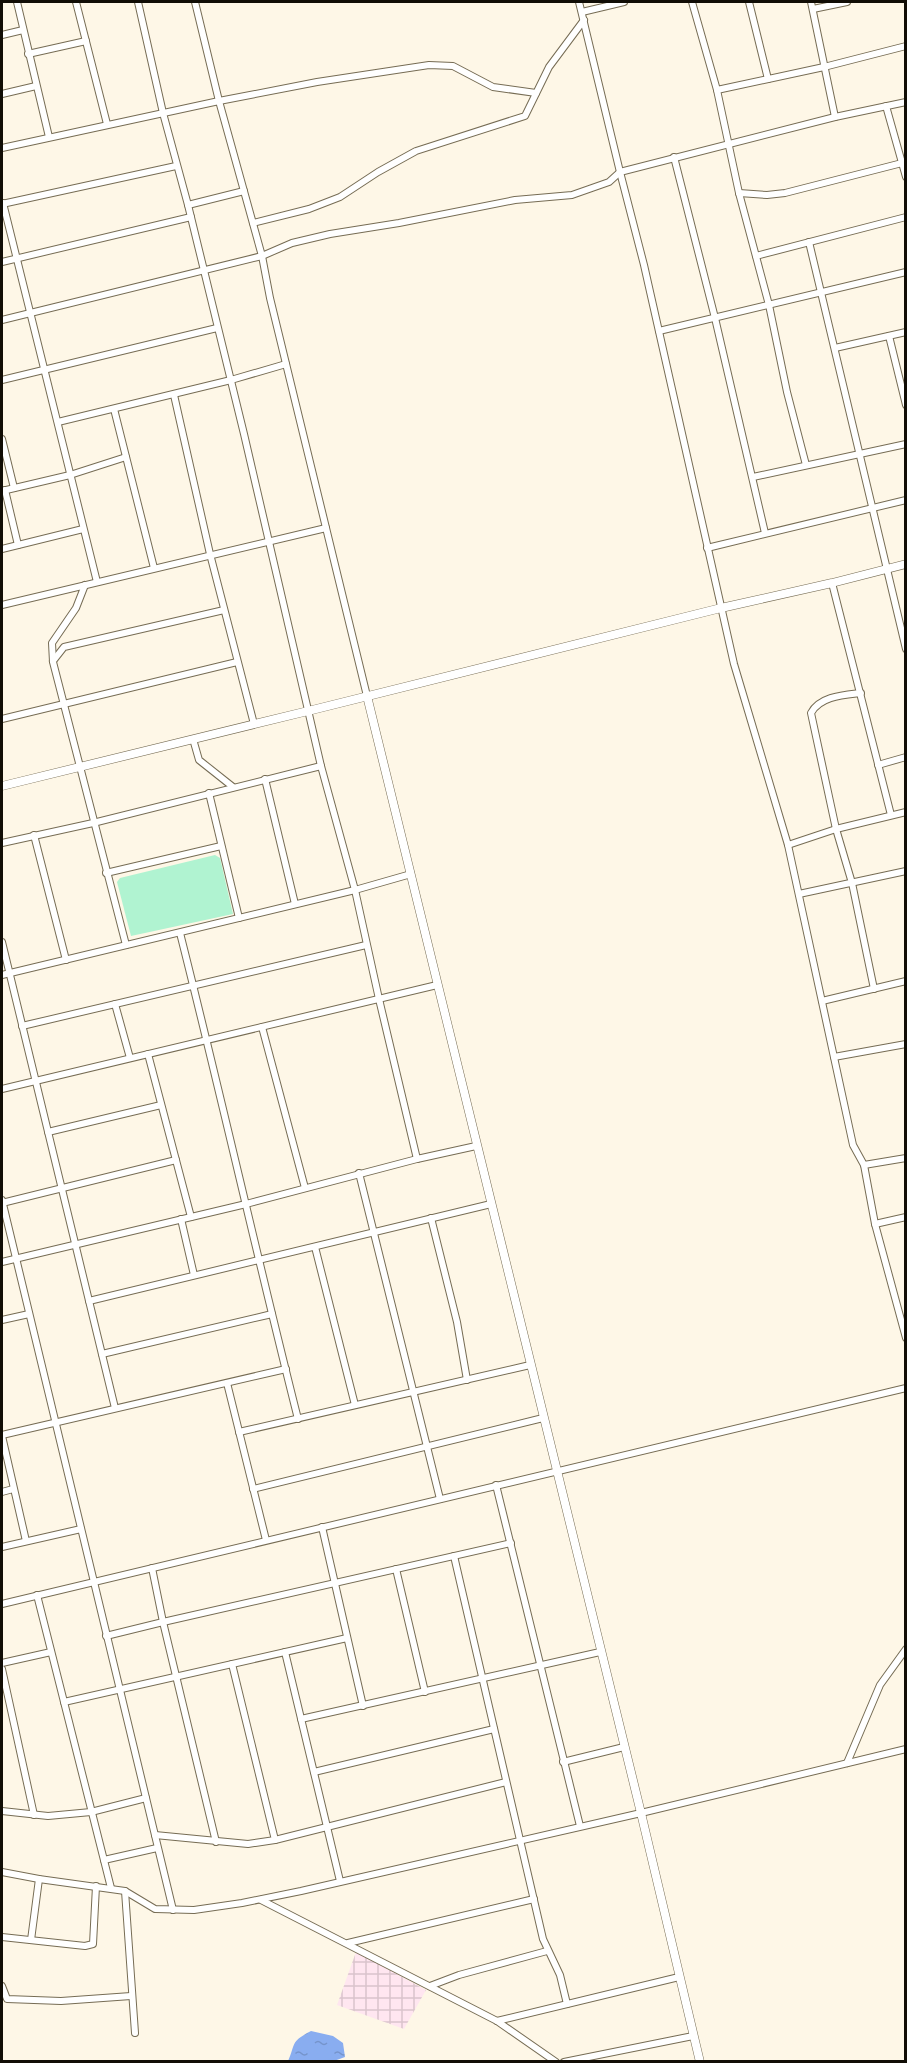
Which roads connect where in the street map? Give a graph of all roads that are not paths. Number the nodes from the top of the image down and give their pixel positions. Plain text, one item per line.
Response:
1 (17, 2) edge
2 (76, 2) edge
3 (138, 2) edge
4 (195, 2) edge
5 (579, 2) edge
6 (624, 2) edge
7 (692, 2) edge
8 (749, 2) edge
9 (811, 2) edge
10 (847, 2) edge
11 (813, 9) junction
12 (582, 12) junction
13 (584, 20) junction
14 (23, 30) junction
15 (2, 35) edge
16 (86, 41) junction
17 (906, 46) edge
18 (28, 54) junction
19 (824, 67) junction
20 (768, 79) junction
21 (36, 86) junction
22 (717, 90) junction
23 (536, 93) junction
24 (2, 94) edge
25 (219, 101) junction
26 (906, 102) edge
27 (886, 106) junction
28 (163, 113) junction
29 (835, 117) junction
30 (107, 124) junction
31 (49, 137) junction
32 (728, 144) junction
33 (2, 148) edge
34 (674, 157) junction
35 (902, 163) junction
36 (176, 166) junction
37 (620, 172) junction
38 (906, 177) edge
39 (244, 191) junction
40 (739, 193) junction
41 (2, 204) edge
42 (188, 205) junction
43 (191, 217) junction
44 (906, 217) edge
45 (253, 223) junction
46 (809, 242) junction
47 (262, 256) junction
48 (756, 256) junction
49 (17, 258) junction
50 (2, 262) edge
51 (205, 271) junction
52 (906, 272) edge
53 (821, 294) junction
54 (769, 305) junction
55 (32, 312) junction
56 (715, 318) junction
57 (2, 320) edge
58 (217, 328) junction
59 (659, 332) junction
60 (906, 332) edge
61 (890, 336) junction
62 (835, 348) junction
63 (286, 364) junction
64 (44, 369) junction
65 (2, 380) edge
66 (231, 380) junction
67 (904, 386) edge
68 (174, 395) junction
69 (906, 405) edge
70 (114, 409) junction
71 (58, 422) junction
72 (2, 439) edge
73 (906, 444) edge
74 (859, 455) junction
75 (126, 458) junction
76 (806, 465) junction
77 (70, 475) junction
78 (753, 477) junction
79 (14, 488) junction
80 (3, 491) edge
81 (906, 500) edge
82 (871, 509) junction
83 (326, 528) junction
84 (84, 529) junction
85 (765, 534) junction
86 (268, 542) junction
87 (18, 544) junction
88 (707, 548) junction
89 (2, 549) edge
90 (210, 554) junction
91 (906, 564) edge
92 (154, 568) junction
93 (885, 568) junction
94 (97, 582) junction
95 (832, 583) junction
96 (85, 585) junction
97 (2, 605) edge
98 (721, 608) junction
99 (224, 610) junction
100 (903, 632) edge
101 (906, 649) edge
102 (53, 662) junction
103 (237, 662) junction
104 (861, 693) junction
105 (367, 696) junction
106 (64, 703) junction
107 (308, 711) junction
108 (2, 719) edge
109 (254, 724) junction
110 (193, 739) junction
111 (906, 757) edge
112 (80, 765) junction
113 (878, 765) junction
114 (321, 766) junction
115 (265, 779) junction
116 (2, 786) edge
117 (232, 787) junction
118 (209, 793) junction
119 (906, 812) edge
120 (891, 815) junction
121 (93, 823) junction
122 (836, 829) junction
123 (34, 835) junction
124 (2, 843) edge
125 (788, 845) junction
126 (221, 846) junction
127 (106, 873) junction
128 (905, 873) edge
129 (411, 874) junction
130 (852, 883) junction
131 (355, 890) junction
132 (799, 894) junction
133 (295, 904) junction
134 (239, 918) junction
135 (180, 933) junction
136 (2, 942) edge
137 (126, 945) junction
138 (366, 945) junction
139 (66, 960) junction
140 (9, 973) junction
141 (2, 975) edge
142 (906, 981) edge
143 (437, 985) junction
144 (194, 986) junction
145 (874, 988) junction
146 (379, 999) junction
147 (822, 1001) junction
148 (115, 1004) junction
149 (22, 1026) junction
150 (262, 1027) junction
151 (208, 1040) junction
152 (906, 1044) edge
153 (148, 1054) junction
154 (834, 1057) junction
155 (130, 1058) junction
156 (35, 1081) junction
157 (2, 1089) edge
158 (161, 1105) junction
159 (48, 1132) junction
160 (476, 1146) junction
161 (906, 1158) edge
162 (417, 1159) junction
163 (176, 1160) junction
164 (864, 1165) junction
165 (359, 1173) junction
166 (62, 1188) junction
167 (304, 1188) junction
168 (2, 1202) edge
169 (246, 1204) junction
170 (491, 1204) junction
171 (191, 1217) junction
172 (906, 1217) edge
173 (431, 1218) junction
174 (181, 1219) junction
175 (875, 1224) junction
176 (374, 1232) junction
177 (75, 1244) junction
178 (315, 1247) junction
179 (15, 1258) junction
180 (259, 1260) junction
181 (2, 1262) edge
182 (194, 1275) junction
183 (89, 1301) junction
184 (29, 1314) junction
185 (272, 1314) junction
186 (2, 1320) edge
187 (904, 1328) edge
188 (906, 1338) edge
189 (102, 1354) junction
190 (530, 1365) junction
191 (286, 1369) junction
192 (467, 1380) junction
193 (227, 1383) junction
194 (906, 1388) edge
195 (414, 1392) junction
196 (355, 1406) junction
197 (115, 1408) junction
198 (543, 1418) junction
199 (298, 1419) junction
200 (55, 1423) junction
201 (239, 1432) junction
202 (2, 1436) edge
203 (427, 1446) junction
204 (556, 1471) junction
205 (496, 1485) junction
206 (13, 1489) junction
207 (253, 1489) junction
208 (2, 1492) edge
209 (440, 1499) junction
210 (322, 1527) junction
211 (81, 1529) junction
212 (266, 1540) junction
213 (26, 1542) junction
214 (511, 1543) junction
215 (2, 1547) edge
216 (454, 1556) junction
217 (152, 1568) junction
218 (396, 1569) junction
219 (94, 1582) junction
220 (335, 1583) junction
221 (37, 1595) junction
222 (2, 1604) edge
223 (163, 1622) junction
224 (106, 1636) junction
225 (347, 1638) junction
226 (906, 1648) edge
227 (51, 1652) junction
228 (285, 1652) junction
229 (600, 1652) junction
230 (2, 1664) edge
231 (232, 1664) junction
232 (539, 1665) junction
233 (2, 1669) edge
234 (178, 1677) junction
235 (482, 1678) junction
236 (120, 1689) junction
237 (425, 1692) junction
238 (64, 1702) junction
239 (363, 1706) junction
240 (301, 1719) junction
241 (494, 1729) junction
242 (624, 1747) junction
243 (906, 1749) edge
244 (563, 1762) junction
245 (847, 1763) junction
246 (314, 1772) junction
247 (506, 1782) junction
248 (146, 1798) junction
249 (2, 1811) edge
250 (91, 1812) junction
251 (641, 1813) junction
252 (34, 1815) junction
253 (327, 1826) junction
254 (580, 1826) junction
255 (155, 1835) junction
256 (520, 1839) junction
257 (274, 1840) junction
258 (216, 1842) junction
259 (158, 1848) junction
260 (104, 1860) junction
261 (2, 1872) edge
262 (39, 1879) junction
263 (340, 1881) junction
264 (96, 1886) junction
265 (111, 1888) junction
266 (125, 1891) junction
267 (534, 1899) junction
268 (261, 1900) junction
269 (173, 1910) junction
270 (2, 1937) edge
271 (31, 1940) junction
272 (347, 1943) junction
273 (547, 1951) junction
274 (679, 1977) junction
275 (2, 1986) edge
276 (430, 1986) junction
277 (131, 1996) junction
278 (567, 2004) junction
279 (497, 2021) junction
280 (135, 2033) dead end
281 (693, 2036) junction
282 (556, 2061) edge
283 (564, 2061) edge
284 (700, 2061) edge

1 - 14 street
2 - 16 street
3 - 28 street
4 - 25 street
5 - 12 street
6 - 12 street
7 - 22 street
8 - 20 street
9 - 11 street
10 - 11 street
11 - 19 street
12 - 13 street
13 - 23 street
13 - 37 street
14 - 15 street
14 - 18 street
16 - 18 street
16 - 30 street
17 - 19 street
18 - 21 street
19 - 20 street
19 - 29 street
20 - 22 street
21 - 24 street
21 - 31 street
22 - 32 street
23 - 25 street
23 - 45 street
25 - 28 street
25 - 39 street
26 - 27 street
27 - 29 street
27 - 35 street
28 - 30 street
28 - 36 street
29 - 32 street
30 - 31 street
31 - 33 street
32 - 34 street
32 - 40 street
34 - 37 street
34 - 56 street
35 - 38 street
35 - 40 street
36 - 41 street
36 - 42 street
37 - 47 street
37 - 59 street
39 - 42 street
39 - 45 street
40 - 48 street
41 - 49 street
42 - 43 street
43 - 49 street
43 - 51 street
44 - 46 street
45 - 47 street
46 - 48 street
46 - 53 street
47 - 51 street
47 - 63 street
48 - 54 street
49 - 50 street
49 - 55 street
51 - 55 street
51 - 58 street
52 - 53 street
53 - 54 street
53 - 62 street
54 - 56 street
54 - 76 street
55 - 57 street
55 - 64 street
56 - 59 street
56 - 78 street
58 - 64 street
58 - 66 street
59 - 88 street
60 - 61 street
61 - 62 street
61 - 67 street
62 - 74 street
63 - 66 street
63 - 83 street
64 - 65 street
64 - 71 street
66 - 68 street
66 - 86 street
67 - 69 street
68 - 70 street
68 - 90 street
70 - 71 street
70 - 75 street
71 - 77 street
72 - 79 street
73 - 74 street
74 - 76 street
74 - 82 street
75 - 77 street
75 - 92 street
76 - 78 street
77 - 79 street
77 - 84 street
78 - 85 street
79 - 80 street
80 - 87 street
81 - 82 street
82 - 85 street
82 - 93 street
83 - 86 street
83 - 105 street
84 - 87 street
84 - 94 street
85 - 88 street
86 - 90 street
86 - 107 street
87 - 89 street
88 - 98 street
90 - 92 street
90 - 99 street
91 - 93 street
92 - 94 street
93 - 95 street
93 - 100 street
94 - 96 street
95 - 98 street
95 - 104 street
96 - 97 street
96 - 102 street
98 - 105 street
98 - 125 street
99 - 102 street
99 - 103 street
100 - 101 street
102 - 106 street
103 - 106 street
103 - 109 street
104 - 113 street
104 - 122 street
105 - 107 street
105 - 129 street
106 - 108 street
106 - 112 street
107 - 109 street
107 - 114 street
109 - 110 street
110 - 112 street
110 - 117 street
111 - 113 street
112 - 116 street
112 - 121 street
113 - 120 street
114 - 115 street
114 - 131 street
115 - 117 street
115 - 133 street
117 - 118 street
118 - 121 street
118 - 126 street
119 - 120 street
120 - 122 street
121 - 123 street
121 - 127 street
122 - 125 street
122 - 130 street
123 - 124 street
123 - 139 street
125 - 132 street
126 - 127 street
126 - 134 street
127 - 137 street
128 - 130 street
129 - 131 street
129 - 143 street
130 - 132 street
130 - 145 street
131 - 133 street
131 - 138 street
132 - 147 street
133 - 134 street
134 - 135 street
135 - 137 street
135 - 144 street
136 - 140 street
137 - 139 street
138 - 144 street
138 - 146 street
139 - 140 street
140 - 141 street
140 - 149 street
142 - 145 street
143 - 146 street
143 - 160 street
144 - 148 street
144 - 151 street
145 - 147 street
146 - 150 street
146 - 162 street
147 - 154 street
148 - 149 street
148 - 155 street
149 - 156 street
150 - 151 street
150 - 167 street
151 - 153 street
151 - 169 street
152 - 154 street
153 - 155 street
153 - 158 street
154 - 164 street
155 - 156 street
156 - 157 street
156 - 159 street
158 - 159 street
158 - 163 street
159 - 166 street
160 - 162 street
160 - 170 street
161 - 164 street
162 - 165 street
163 - 166 street
163 - 171 street
164 - 175 street
165 - 167 street
165 - 176 street
166 - 168 street
166 - 177 street
167 - 169 street
168 - 179 street
169 - 171 street
169 - 180 street
170 - 173 street
170 - 190 street
171 - 174 street
172 - 175 street
173 - 176 street
173 - 192 street
174 - 177 street
174 - 182 street
175 - 187 street
176 - 178 street
176 - 195 street
177 - 179 street
177 - 183 street
178 - 180 street
178 - 196 street
179 - 181 street
179 - 184 street
180 - 182 street
180 - 185 street
182 - 183 street
183 - 189 street
184 - 186 street
184 - 200 street
185 - 189 street
185 - 191 street
187 - 188 street
189 - 197 street
190 - 192 street
190 - 198 street
191 - 193 street
191 - 199 street
192 - 195 street
193 - 197 street
193 - 201 street
194 - 204 street
195 - 196 street
195 - 203 street
196 - 199 street
197 - 200 street
198 - 203 street
198 - 204 street
199 - 201 street
200 - 202 street
200 - 211 street
201 - 207 street
202 - 206 street
203 - 207 street
203 - 209 street
204 - 205 street
204 - 229 street
205 - 209 street
205 - 214 street
206 - 208 street
206 - 213 street
207 - 212 street
209 - 210 street
210 - 212 street
210 - 220 street
211 - 213 street
211 - 219 street
212 - 217 street
213 - 215 street
214 - 216 street
214 - 232 street
216 - 218 street
216 - 235 street
217 - 219 street
217 - 223 street
218 - 220 street
218 - 237 street
219 - 221 street
219 - 224 street
220 - 223 street
220 - 225 street
221 - 222 street
221 - 227 street
223 - 224 street
223 - 234 street
224 - 236 street
225 - 228 street
225 - 239 street
226 - 245 street
227 - 230 street
227 - 238 street
228 - 231 street
228 - 240 street
229 - 232 street
229 - 242 street
231 - 234 street
231 - 257 street
232 - 235 street
232 - 244 street
233 - 252 street
234 - 236 street
234 - 258 street
235 - 237 street
235 - 241 street
236 - 238 street
236 - 248 street
237 - 239 street
238 - 250 street
239 - 240 street
240 - 246 street
241 - 246 street
241 - 247 street
242 - 244 street
242 - 251 street
243 - 245 street
244 - 254 street
245 - 251 street
246 - 253 street
247 - 253 street
247 - 256 street
248 - 250 street
248 - 255 street
249 - 252 street
250 - 252 street
250 - 260 street
251 - 254 street
251 - 274 street
253 - 257 street
253 - 263 street
254 - 256 street
255 - 258 street
255 - 259 street
256 - 263 street
256 - 267 street
257 - 258 street
259 - 260 street
259 - 269 street
260 - 265 street
261 - 262 street
262 - 264 street
262 - 271 street
263 - 268 street
264 - 265 street
264 - 271 street
265 - 266 street
266 - 269 street
266 - 277 street
267 - 272 street
267 - 273 street
268 - 269 street
268 - 272 street
270 - 271 street
272 - 276 street
273 - 276 street
273 - 278 street
274 - 278 street
274 - 281 street
275 - 277 street
276 - 279 street
277 - 280 street
278 - 279 street
279 - 282 street
281 - 283 street
281 - 284 street

